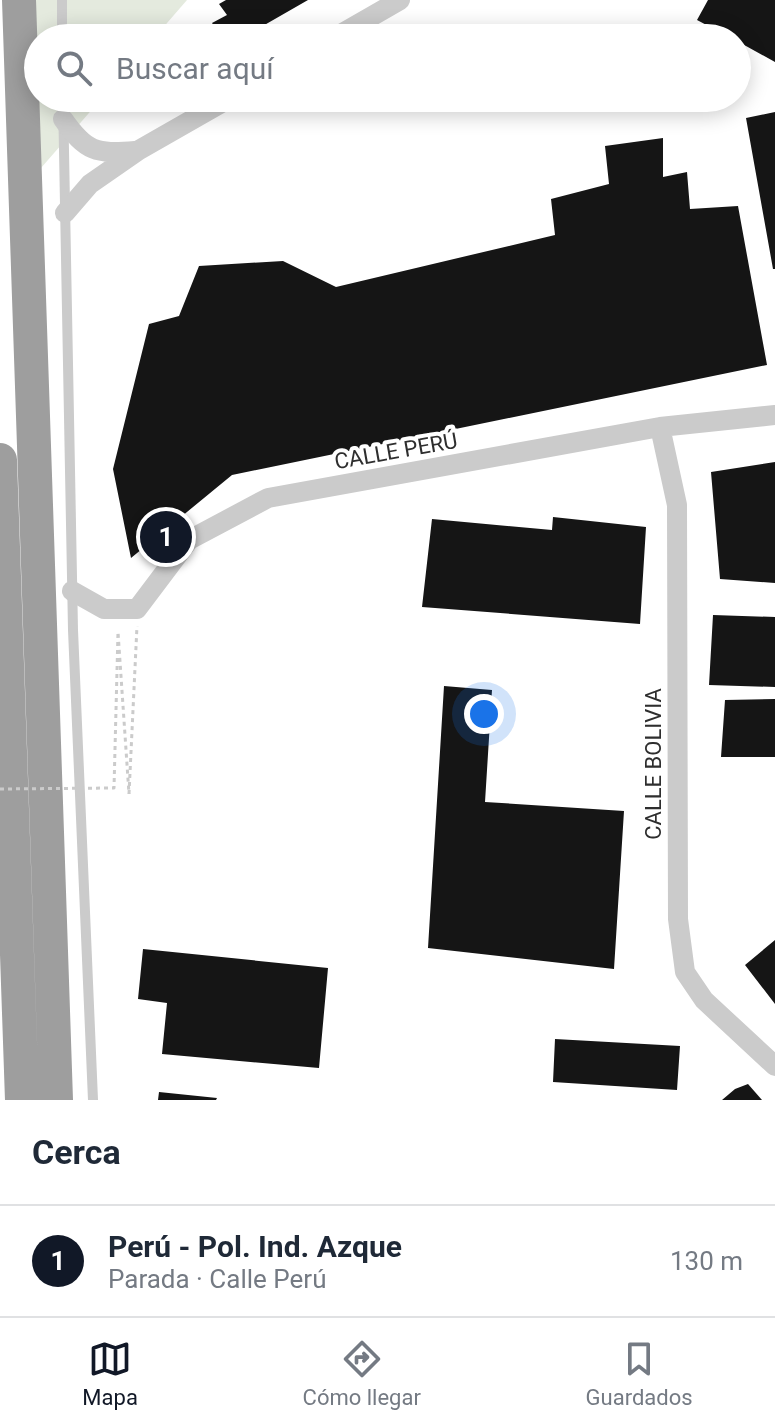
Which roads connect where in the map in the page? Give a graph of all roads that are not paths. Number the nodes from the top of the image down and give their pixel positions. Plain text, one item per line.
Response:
1 (19, 0) edge
2 (62, 0) edge
3 (400, 0) edge
4 (62, 24) edge
5 (358, 24) edge
6 (63, 112) edge
7 (206, 112) edge
8 (63, 119) junction
9 (139, 150) junction
10 (65, 213) junction
11 (775, 415) edge
12 (660, 427) junction
13 (0, 460) edge
14 (72, 591) junction
15 (775, 1066) edge
16 (22, 1100) edge
17 (56, 1100) edge
18 (93, 1100) edge

1 - 17 highway
2 - 4 lane
3 - 5 street
6 - 8 lane
7 - 9 street
8 - 9 street
8 - 10 lane
9 - 10 street
10 - 14 lane
11 - 12 street, CALLE PERÚ
12 - 14 street, CALLE PERÚ
12 - 15 street, CALLE BOLIVIA
13 - 16 highway
14 - 18 lane

